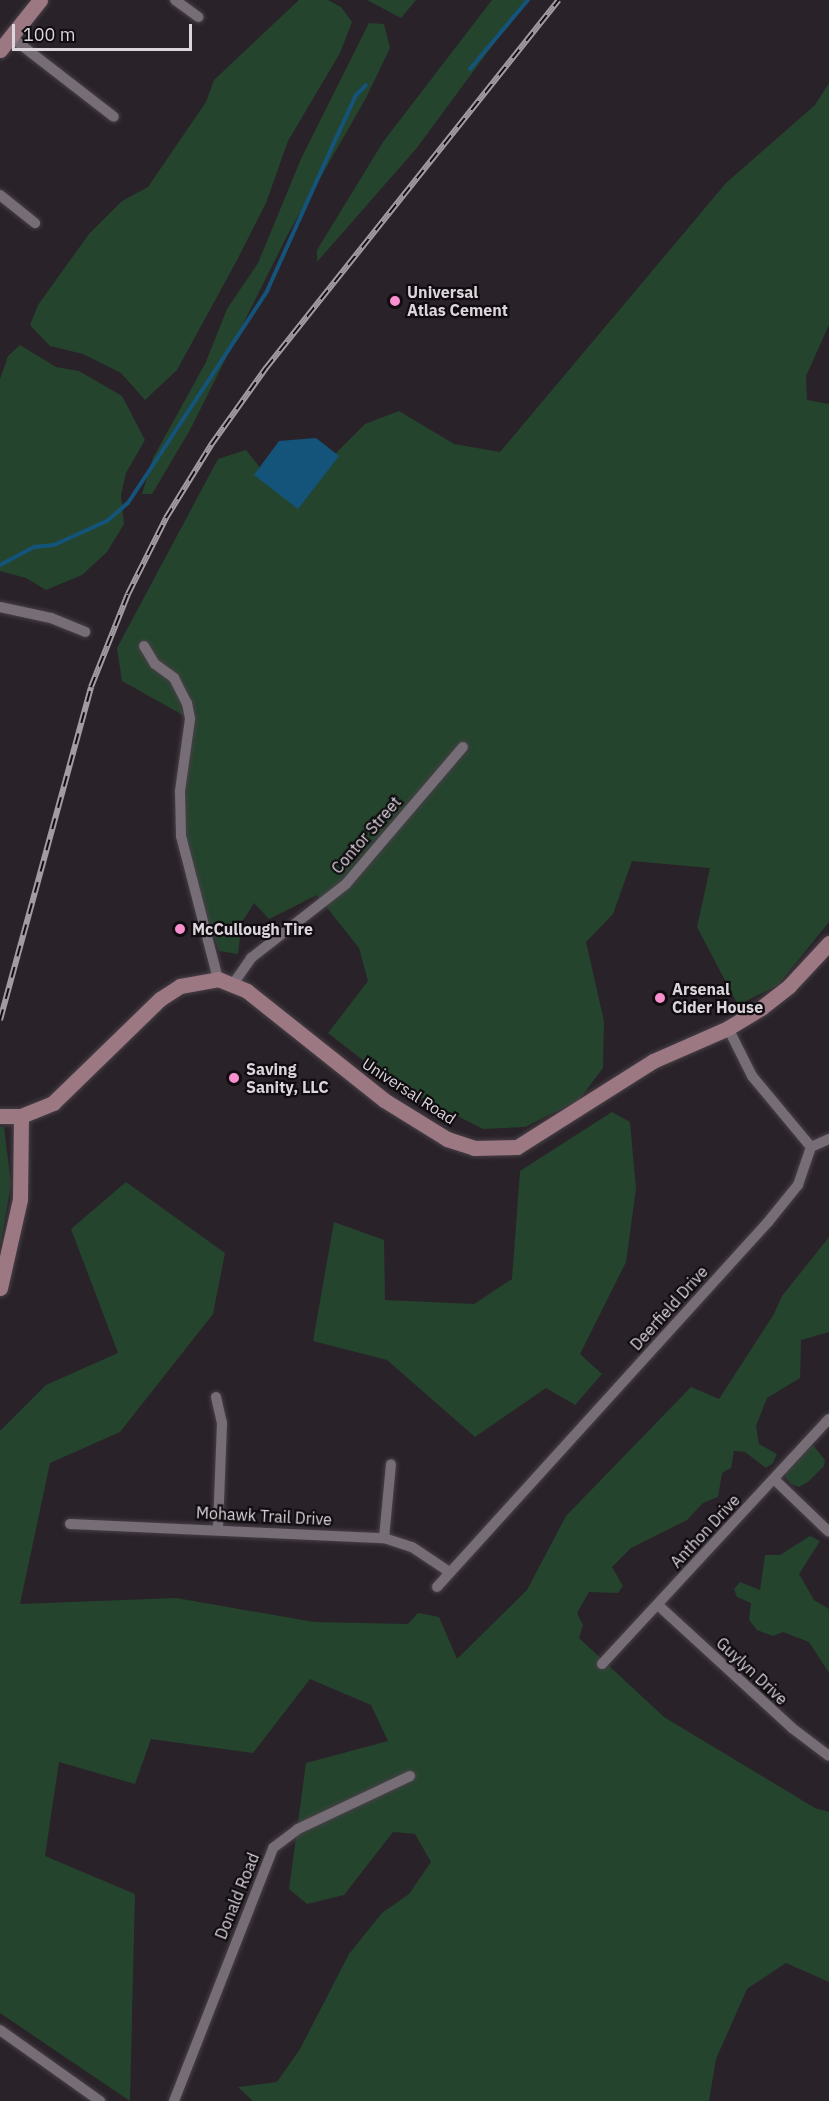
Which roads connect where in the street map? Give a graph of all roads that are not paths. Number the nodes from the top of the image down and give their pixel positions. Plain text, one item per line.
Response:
1 (40, 0) edge
2 (175, 0) edge
3 (198, 17) dead end
4 (11, 37) junction
5 (0, 50) edge
6 (114, 117) dead end
7 (0, 195) edge
8 (35, 223) dead end
9 (0, 607) edge
10 (85, 632) dead end
11 (144, 646) dead end
12 (464, 747) dead end
13 (829, 943) edge
14 (218, 979) junction
15 (233, 984) junction
16 (728, 1028) junction
17 (1, 1116) edge
18 (21, 1116) junction
19 (829, 1139) edge
20 (811, 1147) junction
21 (0, 1288) edge
22 (216, 1397) dead end
23 (829, 1419) edge
24 (391, 1464) dead end
25 (774, 1479) junction
26 (70, 1524) dead end
27 (218, 1528) junction
28 (829, 1532) edge
29 (384, 1538) junction
30 (448, 1571) junction
31 (436, 1587) dead end
32 (658, 1605) junction
33 (602, 1664) dead end
34 (829, 1756) edge
35 (410, 1776) dead end
36 (0, 2030) edge
37 (100, 2101) edge
38 (174, 2101) edge

1 - 4 street
2 - 3 street
4 - 5 street
4 - 6 street
7 - 8 street
9 - 10 street
11 - 14 street
12 - 15 street, Contor Street
13 - 16 street, Universal Road
14 - 15 street, Universal Road
14 - 18 street
15 - 16 street, Universal Road
16 - 20 street
17 - 18 street
18 - 21 street
19 - 20 street
20 - 30 street, Deerfield Drive
22 - 27 street
23 - 25 street, Anthon Drive
24 - 29 street
25 - 28 street
25 - 32 street, Anthon Drive
26 - 27 street, Mohawk Trail Drive
27 - 29 street, Mohawk Trail Drive
29 - 30 street, Mohawk Trail Drive
30 - 31 street, Deerfield Drive
32 - 33 street, Anthon Drive
32 - 34 street, Guylyn Drive
35 - 38 street, Donald Road
36 - 37 street

